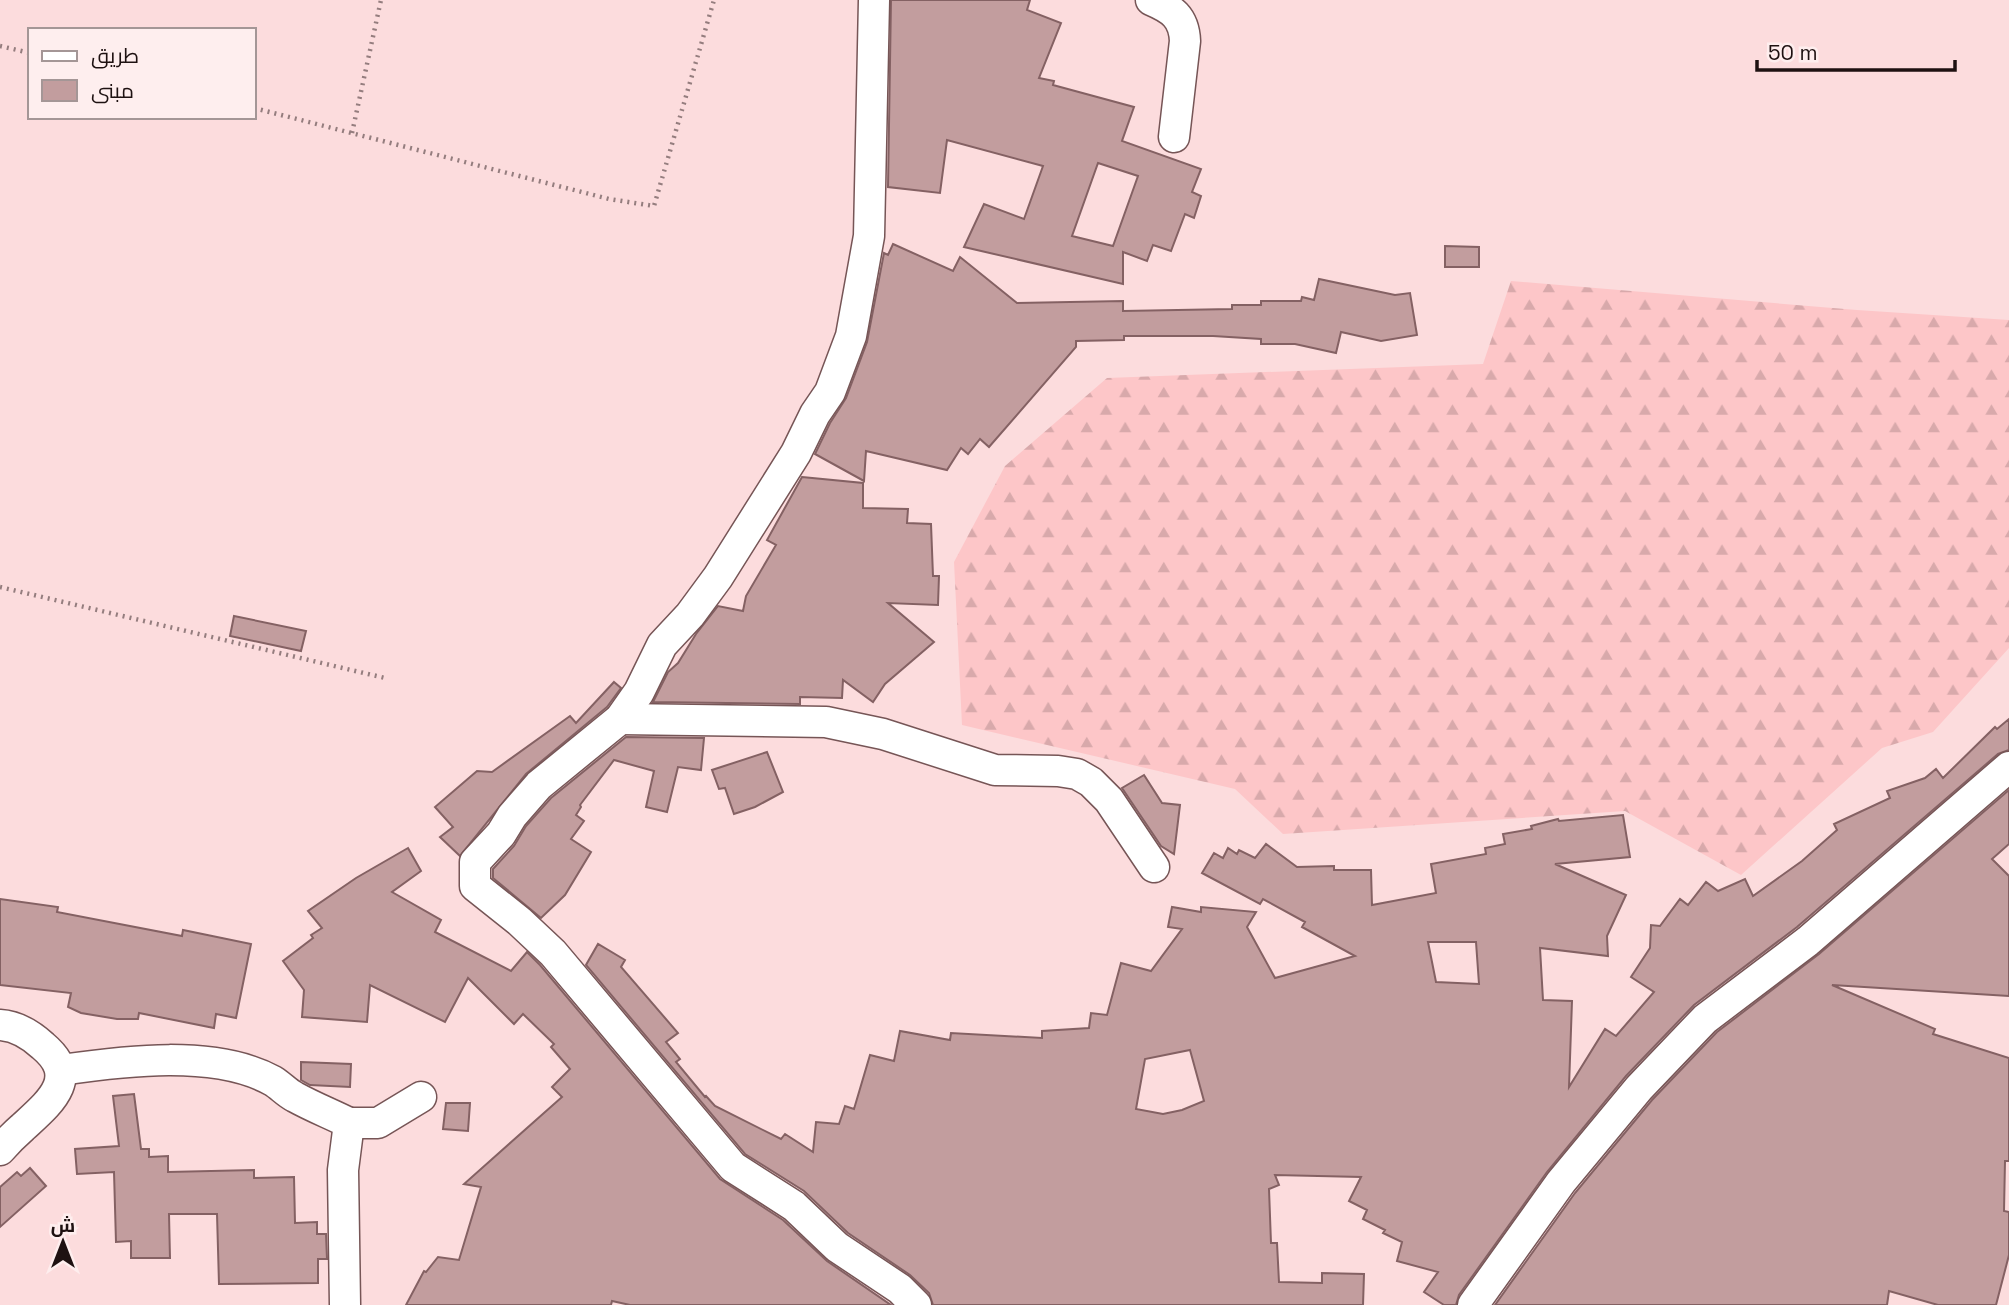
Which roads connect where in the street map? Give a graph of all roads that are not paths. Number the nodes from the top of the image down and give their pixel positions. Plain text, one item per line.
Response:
1 (874, 0) edge
2 (1151, 0) edge
3 (1174, 137) dead end
4 (620, 719) junction
5 (2009, 767) edge
6 (1154, 867) dead end
7 (0, 1025) edge
8 (61, 1070) junction
9 (421, 1097) dead end
10 (349, 1123) junction
11 (0, 1150) edge
12 (345, 1305) edge
13 (916, 1305) edge
14 (1473, 1305) edge

1 - 4 street
2 - 3 street
4 - 6 street
4 - 13 street
5 - 14 street
7 - 8 street
8 - 10 street
8 - 11 street
9 - 10 street
10 - 12 street

